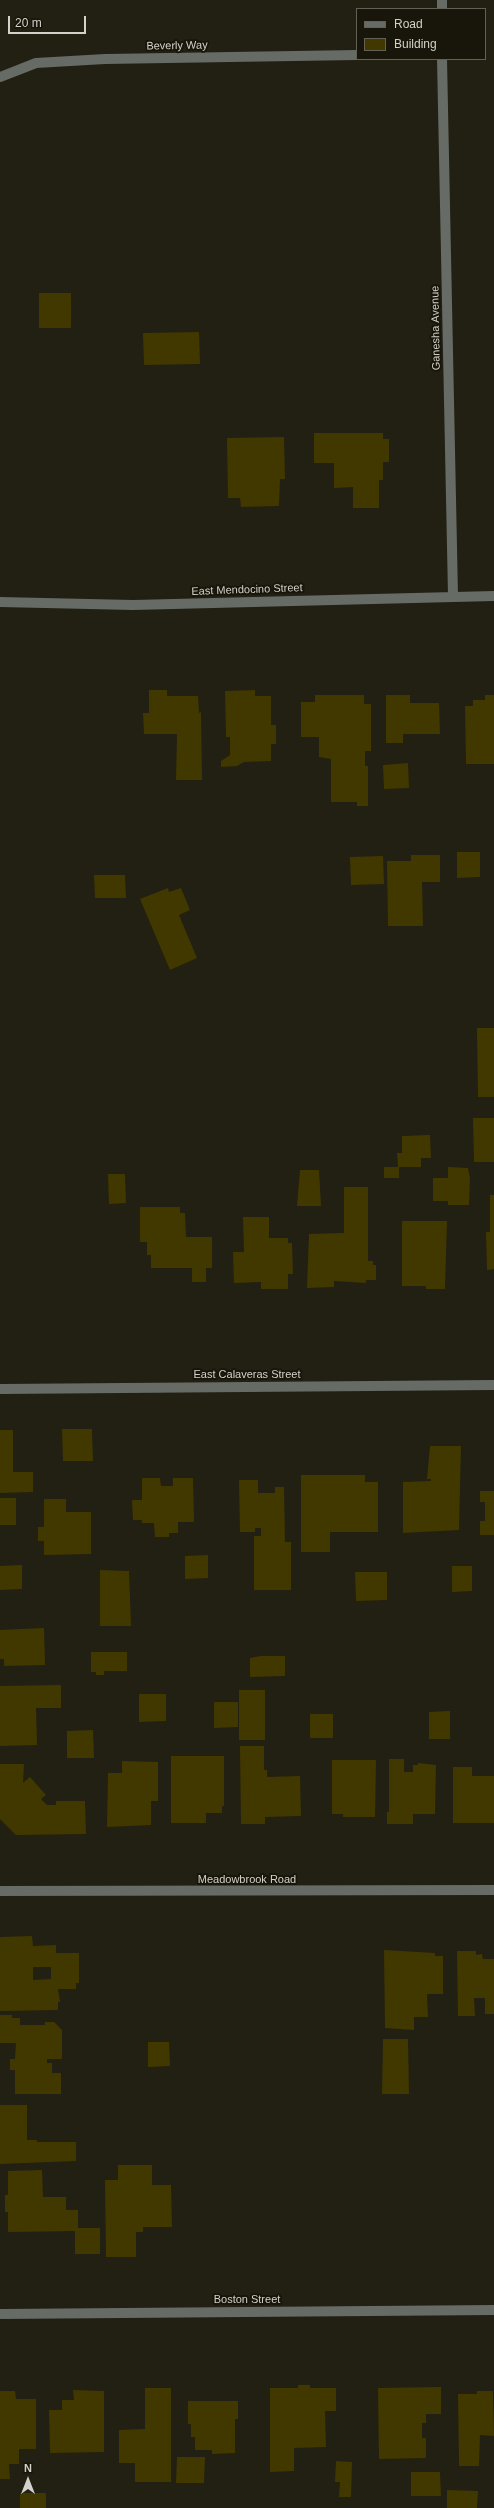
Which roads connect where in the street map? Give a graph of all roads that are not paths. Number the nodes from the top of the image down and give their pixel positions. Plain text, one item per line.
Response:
1 (356, 55) edge
2 (442, 60) edge
3 (0, 77) edge
4 (452, 596) junction
5 (494, 596) edge
6 (0, 602) edge
7 (494, 1385) edge
8 (0, 1389) edge
9 (494, 1890) edge
10 (0, 1891) edge
11 (494, 2310) edge
12 (0, 2314) edge

1 - 3 street, Beverly Way
2 - 4 street, Ganesha Avenue
4 - 5 street, East Mendocino Street
4 - 6 street, East Mendocino Street
7 - 8 street, East Calaveras Street
9 - 10 street, Meadowbrook Road
11 - 12 street, Boston Street

